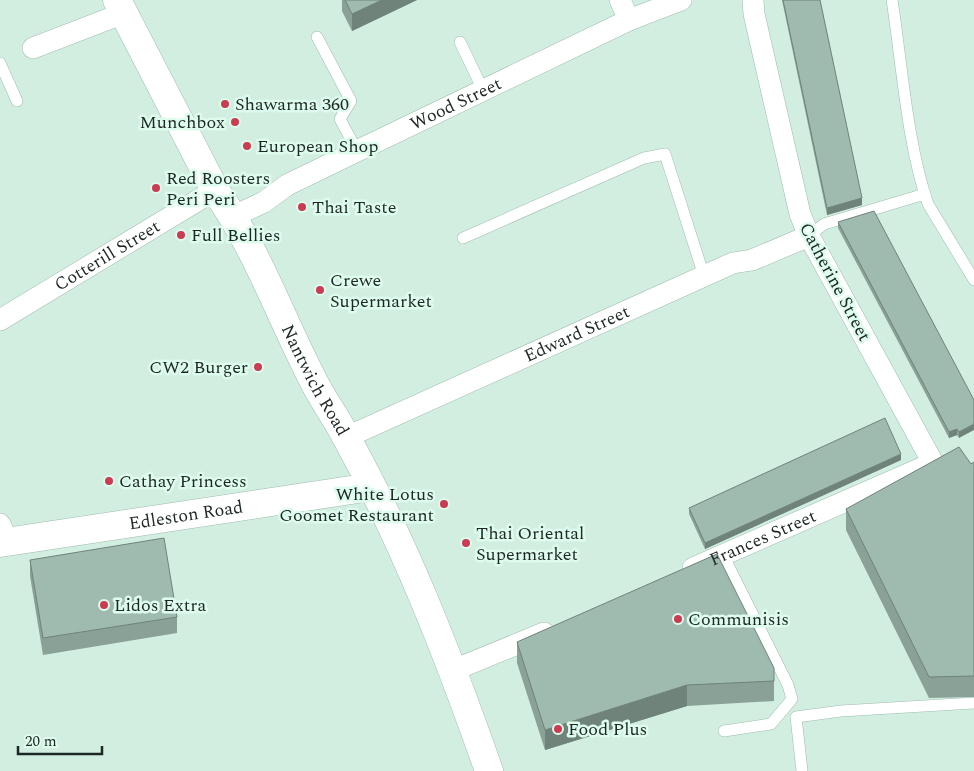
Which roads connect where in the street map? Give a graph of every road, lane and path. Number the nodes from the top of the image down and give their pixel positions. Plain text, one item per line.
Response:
1 (620, 0) edge
2 (681, 0) edge
3 (753, 0) edge
4 (892, 0) edge
5 (121, 7) edge
6 (629, 20) junction
7 (317, 37) dead end
8 (460, 42) dead end
9 (33, 48) dead end
10 (0, 63) edge
11 (483, 90) junction
12 (17, 101) dead end
13 (356, 151) junction
14 (215, 190) junction
15 (925, 194) junction
16 (234, 216) junction
17 (809, 236) junction
18 (463, 238) dead end
19 (704, 276) junction
20 (974, 280) edge
21 (0, 320) edge
22 (346, 437) junction
23 (933, 463) joint
24 (371, 487) junction
25 (3, 536) edge
26 (723, 555) junction
27 (671, 578) edge
28 (559, 627) edge
29 (454, 670) junction
30 (974, 703) edge
31 (724, 731) dead end
32 (489, 771) edge
33 (802, 771) edge

1 - 6 street
2 - 6 street, Wood Street
3 - 17 street, Catherine Street
4 - 15 lane
5 - 9 street
5 - 14 main road, Nantwich Road
6 - 11 street, Wood Street
7 - 13 lane
8 - 11 lane
10 - 12 lane
11 - 13 street, Wood Street
13 - 16 street, Wood Street
14 - 16 main road, Nantwich Road
14 - 21 street, Cotterill Street
15 - 17 lane
15 - 20 lane
16 - 22 main road, Nantwich Road
17 - 19 street, Edward Street
17 - 23 street, Catherine Street
18 - 19 lane
19 - 22 street, Edward Street
22 - 24 main road, Nantwich Road
23 - 26 street, Frances Street
24 - 25 main road, Edleston Road
24 - 29 main road, Nantwich Road
26 - 27 street, Frances Street
26 - 31 lane
28 - 29 street
29 - 32 main road, Nantwich Road
30 - 33 lane

